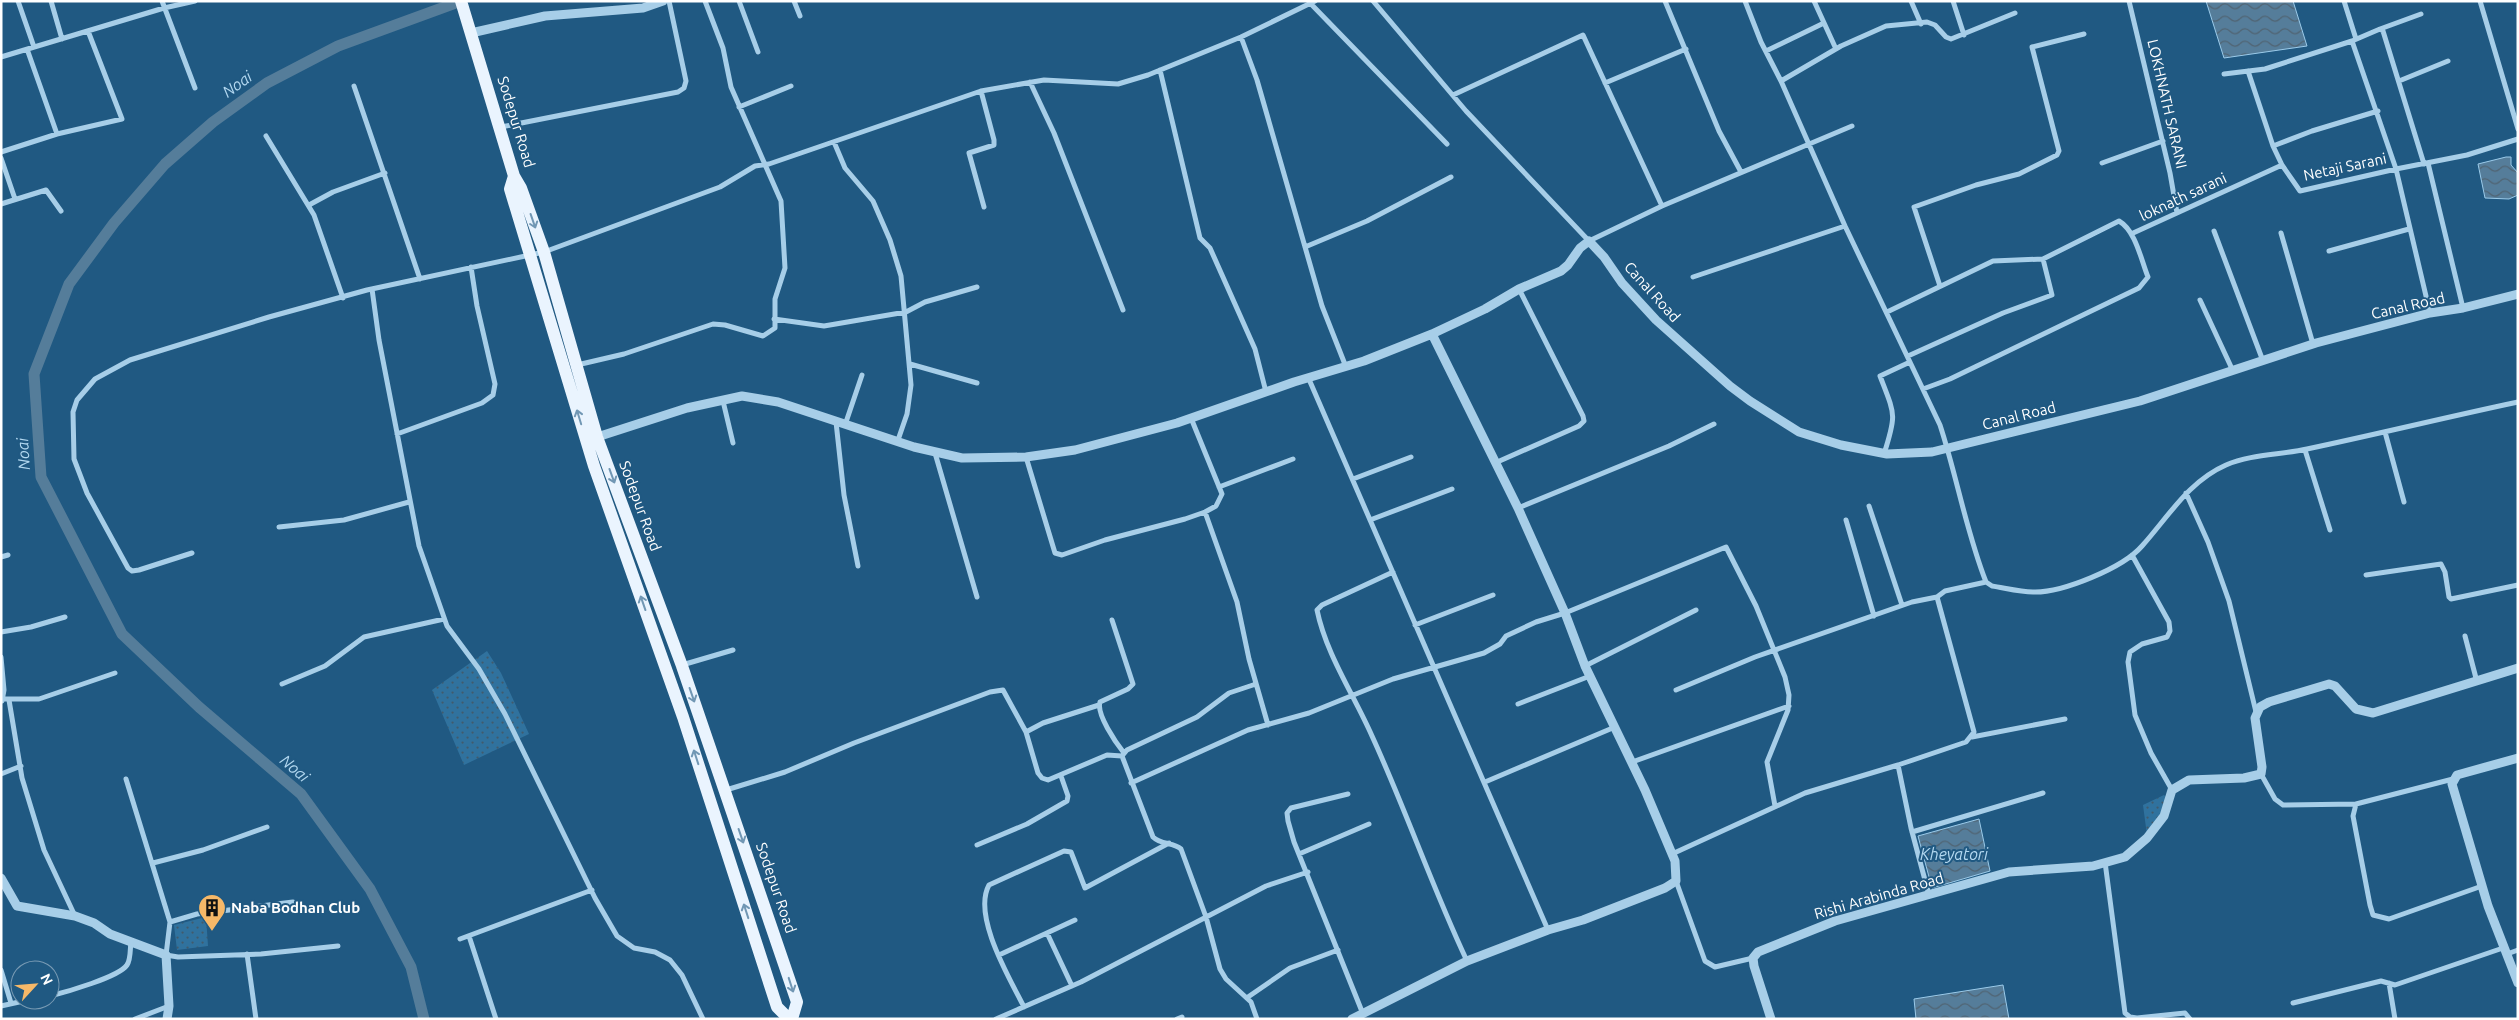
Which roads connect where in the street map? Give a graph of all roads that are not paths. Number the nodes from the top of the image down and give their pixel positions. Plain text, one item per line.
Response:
1 (18, 1) edge
2 (51, 1) edge
3 (162, 1) edge
4 (195, 1) edge
5 (461, 1) edge
6 (663, 1) edge
7 (669, 1) edge
8 (705, 1) edge
9 (739, 1) edge
10 (794, 1) edge
11 (1374, 1) edge
12 (1665, 1) edge
13 (1745, 1) edge
14 (1814, 1) edge
15 (1911, 1) edge
16 (1953, 1) edge
17 (2129, 1) edge
18 (2344, 1) edge
19 (2480, 1) edge
20 (1313, 2) edge
21 (164, 8) junction
22 (2014, 14) dead end
23 (2421, 14) dead end
24 (800, 16) dead end
25 (1824, 23) junction
26 (1921, 24) junction
27 (470, 28) junction
28 (2380, 29) junction
29 (88, 31) junction
30 (2084, 34) dead end
31 (1964, 35) junction
32 (1241, 36) junction
33 (62, 38) junction
34 (2354, 40) junction
35 (34, 47) junction
36 (1686, 48) junction
37 (27, 49) junction
38 (1836, 49) junction
39 (1766, 51) junction
40 (758, 52) dead end
41 (1, 57) edge
42 (2448, 61) dead end
43 (1160, 70) junction
44 (2248, 72) junction
45 (2224, 74) dead end
46 (1781, 81) junction
47 (1030, 82) junction
48 (2399, 82) junction
49 (1605, 83) junction
50 (354, 86) dead end
51 (791, 86) dead end
52 (195, 88) dead end
53 (981, 92) junction
54 (1453, 95) junction
55 (740, 107) junction
56 (2378, 111) junction
57 (1852, 126) dead end
58 (500, 127) junction
59 (2518, 130) edge
60 (57, 134) junction
61 (266, 136) dead end
62 (2518, 139) edge
63 (2162, 140) junction
64 (834, 142) junction
65 (1447, 144) dead end
66 (1808, 144) junction
67 (2273, 146) junction
68 (1, 152) edge
69 (1, 158) edge
70 (2102, 163) dead end
71 (2426, 163) junction
72 (764, 165) junction
73 (2282, 165) junction
74 (2396, 169) junction
75 (1741, 172) junction
76 (385, 173) junction
77 (514, 176) junction
78 (1451, 177) dead end
79 (15, 199) junction
80 (1, 204) edge
81 (309, 206) junction
82 (1662, 206) junction
83 (984, 207) dead end
84 (61, 211) dead end
85 (2177, 213) junction
86 (1845, 226) junction
87 (2409, 229) junction
88 (2214, 231) dead end
89 (2280, 233) dead end
90 (2132, 234) junction
91 (1589, 241) junction
92 (1305, 247) junction
93 (2329, 251) dead end
94 (544, 252) junction
95 (530, 254) junction
96 (2043, 259) junction
97 (471, 268) junction
98 (1693, 277) dead end
99 (420, 279) junction
100 (1940, 286) junction
101 (977, 287) dead end
102 (372, 289) junction
103 (1519, 289) junction
104 (2518, 294) edge
105 (343, 298) junction
106 (2200, 300) dead end
107 (2464, 308) junction
108 (1123, 310) dead end
109 (906, 312) junction
110 (1887, 312) junction
111 (2430, 313) junction
112 (774, 319) junction
113 (1432, 334) junction
114 (2313, 344) junction
115 (1909, 359) junction
116 (2264, 361) junction
117 (910, 364) junction
118 (577, 365) junction
119 (1346, 367) junction
120 (2233, 371) junction
121 (862, 375) dead end
122 (1308, 377) junction
123 (978, 383) dead end
124 (1923, 389) junction
125 (1266, 392) junction
126 (723, 401) junction
127 (2518, 402) edge
128 (1191, 418) junction
129 (841, 423) junction
130 (1714, 424) dead end
131 (2385, 432) junction
132 (397, 434) junction
133 (592, 439) junction
134 (898, 440) junction
135 (733, 443) dead end
136 (2305, 450) junction
137 (1948, 451) junction
138 (935, 453) junction
139 (1884, 454) junction
140 (1026, 457) junction
141 (1411, 457) dead end
142 (1293, 459) dead end
143 (1495, 462) junction
144 (1353, 479) junction
145 (1219, 487) junction
146 (1452, 489) dead end
147 (2186, 493) junction
148 (409, 502) junction
149 (2404, 502) dead end
150 (1869, 506) dead end
151 (1518, 508) junction
152 (1204, 512) junction
153 (1370, 520) junction
154 (1846, 520) dead end
155 (279, 527) dead end
156 (2330, 530) dead end
157 (192, 553) dead end
158 (8, 555) dead end
159 (2132, 555) junction
160 (1, 557) edge
161 (858, 566) dead end
162 (1393, 572) junction
163 (2366, 575) dead end
164 (1986, 582) junction
165 (2518, 585) edge
166 (1493, 595) dead end
167 (977, 597) dead end
168 (1937, 597) junction
169 (1902, 606) junction
170 (1696, 610) dead end
171 (1565, 613) junction
172 (1874, 616) junction
173 (65, 617) dead end
174 (444, 619) junction
175 (1112, 620) dead end
176 (1416, 625) junction
177 (1, 632) edge
178 (2466, 636) dead end
179 (732, 650) dead end
180 (1774, 651) junction
181 (1, 657) edge
182 (682, 666) junction
183 (1586, 666) junction
184 (1435, 667) junction
185 (2518, 668) edge
186 (116, 673) dead end
187 (1590, 676) junction
188 (2477, 682) junction
189 (282, 684) dead end
190 (1256, 684) junction
191 (1676, 690) dead end
192 (1352, 694) junction
193 (4, 700) edge
194 (1518, 704) dead end
195 (1099, 705) junction
196 (1789, 706) junction
197 (2256, 712) junction
198 (2065, 719) dead end
199 (1268, 725) junction
200 (1615, 726) junction
201 (1026, 732) junction
202 (1972, 737) junction
203 (1123, 755) junction
204 (2518, 758) edge
205 (1632, 762) junction
206 (1898, 765) junction
207 (21, 766) junction
208 (1, 774) edge
209 (2261, 774) junction
210 (1061, 776) junction
211 (126, 779) dead end
212 (2454, 779) junction
213 (1485, 782) junction
214 (1131, 783) junction
215 (725, 790) junction
216 (2172, 790) junction
217 (2043, 793) dead end
218 (1348, 794) dead end
219 (2356, 804) junction
220 (1775, 806) junction
221 (1369, 824) dead end
222 (266, 827) dead end
223 (1912, 832) junction
224 (1169, 843) junction
225 (976, 845) dead end
226 (1299, 854) junction
227 (1672, 854) junction
228 (2105, 862) junction
229 (153, 863) junction
230 (1308, 872) junction
231 (1, 878) edge
232 (1676, 881) junction
233 (2482, 886) junction
234 (592, 890) junction
235 (1929, 896) junction
236 (293, 902) dead end
237 (75, 916) junction
238 (1206, 917) junction
239 (1075, 920) dead end
240 (170, 922) junction
241 (1548, 930) junction
242 (1047, 933) junction
243 (469, 936) junction
244 (460, 939) dead end
245 (131, 940) junction
246 (338, 946) dead end
247 (1338, 950) junction
248 (2518, 950) edge
249 (2504, 952) junction
250 (247, 954) junction
251 (166, 955) junction
252 (998, 955) junction
253 (1753, 958) junction
254 (1467, 961) junction
255 (1, 970) edge
256 (2388, 983) junction
257 (2518, 983) edge
258 (1072, 986) junction
259 (60, 993) edge
260 (1248, 998) junction
261 (10, 1000) edge
262 (2293, 1003) dead end
263 (170, 1006) junction
264 (1024, 1007) junction
265 (1363, 1014) junction
266 (2130, 1018) edge
267 (135, 1019) edge
268 (167, 1019) edge
269 (256, 1019) edge
270 (496, 1019) edge
271 (703, 1019) edge
272 (790, 1019) edge
273 (996, 1019) edge
274 (1257, 1019) edge
275 (1352, 1019) edge
276 (1771, 1019) edge
277 (2190, 1019) edge
278 (2395, 1019) edge

1 - 35 street
2 - 33 street
3 - 21 street
4 - 21 street
5 - 27 main road, Sodepur Road
6 - 27 street
7 - 58 street
8 - 55 street
9 - 40 street
10 - 24 street
11 - 54 street, Canal Road
12 - 36 street
13 - 39 street
14 - 25 street
15 - 26 street
16 - 31 street
17 - 63 street, LOKHNATH SARANI
18 - 34 street
19 - 59 street
20 - 32 street
20 - 65 street
21 - 29 street
21 - 52 street
22 - 31 street
23 - 28 street
25 - 38 street
25 - 39 street
26 - 31 street
26 - 38 street
27 - 58 main road, Sodepur Road
28 - 34 street
28 - 48 street
29 - 33 street
29 - 60 street
30 - 100 street
32 - 43 street
32 - 92 street
33 - 35 street
34 - 44 street
34 - 56 street
35 - 37 street
36 - 49 street
36 - 75 street
37 - 41 street
37 - 60 street
38 - 46 street
39 - 46 street
42 - 48 street
43 - 47 street
43 - 125 street
44 - 45 street
44 - 67 street
46 - 66 street
47 - 53 street
47 - 108 street
48 - 71 street
49 - 54 street
49 - 82 street
50 - 76 street
51 - 55 street
53 - 64 street
53 - 83 street
54 - 91 street, Canal Road
55 - 72 street
56 - 67 street
56 - 74 street
57 - 66 street
58 - 77 main road, Sodepur Road
60 - 68 street
61 - 81 street
62 - 71 street
63 - 70 street
63 - 85 street, LOKHNATH SARANI
64 - 72 street
64 - 109 street
66 - 75 street
66 - 86 street
67 - 73 street
69 - 79 street
71 - 74 street
71 - 107 street
72 - 94 street
72 - 112 street
73 - 74 street, Netaji Sarani
73 - 85 street, loknath sarani
74 - 87 street
75 - 82 street
76 - 81 street
76 - 99 street
77 -> 94 main road, Sodepur Road
77 - 95 main road
78 - 92 street
79 - 80 street
79 - 84 street
81 - 105 street
82 - 91 street
85 - 90 street, loknath sarani
86 - 98 street
86 - 110 street
87 - 93 street
87 - 111 street
88 - 116 street
89 - 114 street
90 - 96 street, loknath sarani
90 - 124 street
91 - 103 street
91 - 139 street, Canal Road
92 - 119 street
94 - 95 street
94 - 118 main road, Sodepur Road
95 - 97 street
133 -> 95 main road
96 - 100 street, loknath sarani
96 - 115 street
97 - 99 street
97 - 132 street
99 - 102 street
100 - 110 street, loknath sarani
101 - 109 street
102 - 105 street
102 - 132 street
103 - 113 street
103 - 143 street
104 - 107 street, Canal Road
105 - 157 street
106 - 120 street
107 - 111 street, Canal Road
109 - 112 street
109 - 117 street
110 - 115 street
111 - 114 street, Canal Road
112 - 118 street
113 - 119 street
113 - 143 street
114 - 116 street, Canal Road
115 - 124 street
115 - 139 street
116 - 120 street, Canal Road
117 - 123 street
117 - 134 street
118 - 133 main road, Sodepur Road
119 - 122 street
120 - 137 street, Canal Road
121 - 129 street
122 - 125 street
122 - 144 street
124 - 137 street
125 - 128 street
126 - 129 street
126 - 133 street
126 - 135 street
127 - 131 street
128 - 140 street
128 - 145 street
129 - 134 street
129 - 161 street
130 - 151 street
131 - 136 street
131 - 149 street
132 - 148 street
133 -> 182 main road, Sodepur Road
272 -> 133 main road
134 - 138 street
136 - 147 street
136 - 156 street
137 - 139 street, Canal Road
137 - 164 street
138 - 140 street
138 - 167 street
140 - 152 street
141 - 144 street
142 - 145 street
143 - 151 street
144 - 153 street
145 - 152 street
146 - 153 street
147 - 159 street
147 - 197 street
148 - 155 street
148 - 174 street
150 - 169 street
151 - 171 street
152 - 190 street
153 - 162 street
154 - 172 street
158 - 160 street
159 - 164 street
159 - 216 street
162 - 176 street
162 - 192 street
163 - 165 street
164 - 168 street
166 - 176 street
168 - 169 street
168 - 202 street
169 - 172 street
170 - 183 street
171 - 180 street
171 - 183 street
171 - 184 street
172 - 180 street
173 - 177 street
174 - 189 street
174 - 234 street
175 - 195 street
176 - 184 street
178 - 188 street
179 - 182 street
180 - 191 street
180 - 196 street
181 - 193 street
182 -> 215 main road, Sodepur Road
183 - 187 street
184 - 192 street
184 - 213 street
185 - 188 street
186 - 193 street
187 - 194 street
187 - 200 street
188 - 197 street
190 - 199 street
190 - 203 street
192 - 199 street
192 - 254 street
193 - 207 street
195 - 201 street
195 - 203 street
196 - 205 street
196 - 220 street
197 - 209 street
198 - 202 street
199 - 214 street
200 - 205 street
200 - 213 street
201 - 210 street
201 - 215 street
202 - 206 street
203 - 210 street
203 - 214 street
204 - 212 street
205 - 227 street
206 - 220 street
206 - 223 street
207 - 208 street
207 - 237 street
209 - 216 street
209 - 219 street
210 - 225 street
211 - 229 street
212 - 219 street
212 - 233 street
213 - 241 street
214 - 224 street
215 -> 272 main road, Sodepur Road
216 - 228 street, Rishi Arabinda Road
217 - 223 street
218 - 226 street
219 - 233 street
220 - 227 street
221 - 226 street
222 - 229 street
223 - 235 street
224 - 238 street
224 - 252 street
226 - 230 street
227 - 232 street
228 - 235 street, Rishi Arabinda Road
228 - 266 street
229 - 240 street
230 - 238 street
230 - 247 street
231 - 237 street
232 - 241 street
232 - 253 street
233 - 249 street
234 - 243 street
234 - 271 street
235 - 253 street, Rishi Arabinda Road
236 - 240 street
237 - 245 street
238 - 258 street
238 - 260 street
239 - 242 street
240 - 251 street
241 - 254 street
242 - 252 street
242 - 258 street
243 - 244 street
243 - 270 street
245 - 251 street
245 - 259 street
246 - 250 street
247 - 260 street
247 - 265 street
248 - 249 street
249 - 256 street
249 - 257 street
250 - 251 street
250 - 269 street
251 - 263 street
252 - 264 street
253 - 276 street
254 - 265 street
255 - 261 street
256 - 262 street
256 - 278 street
258 - 264 street
260 - 274 street
263 - 267 street
263 - 268 street
264 - 273 street
265 - 275 street
266 - 277 street

